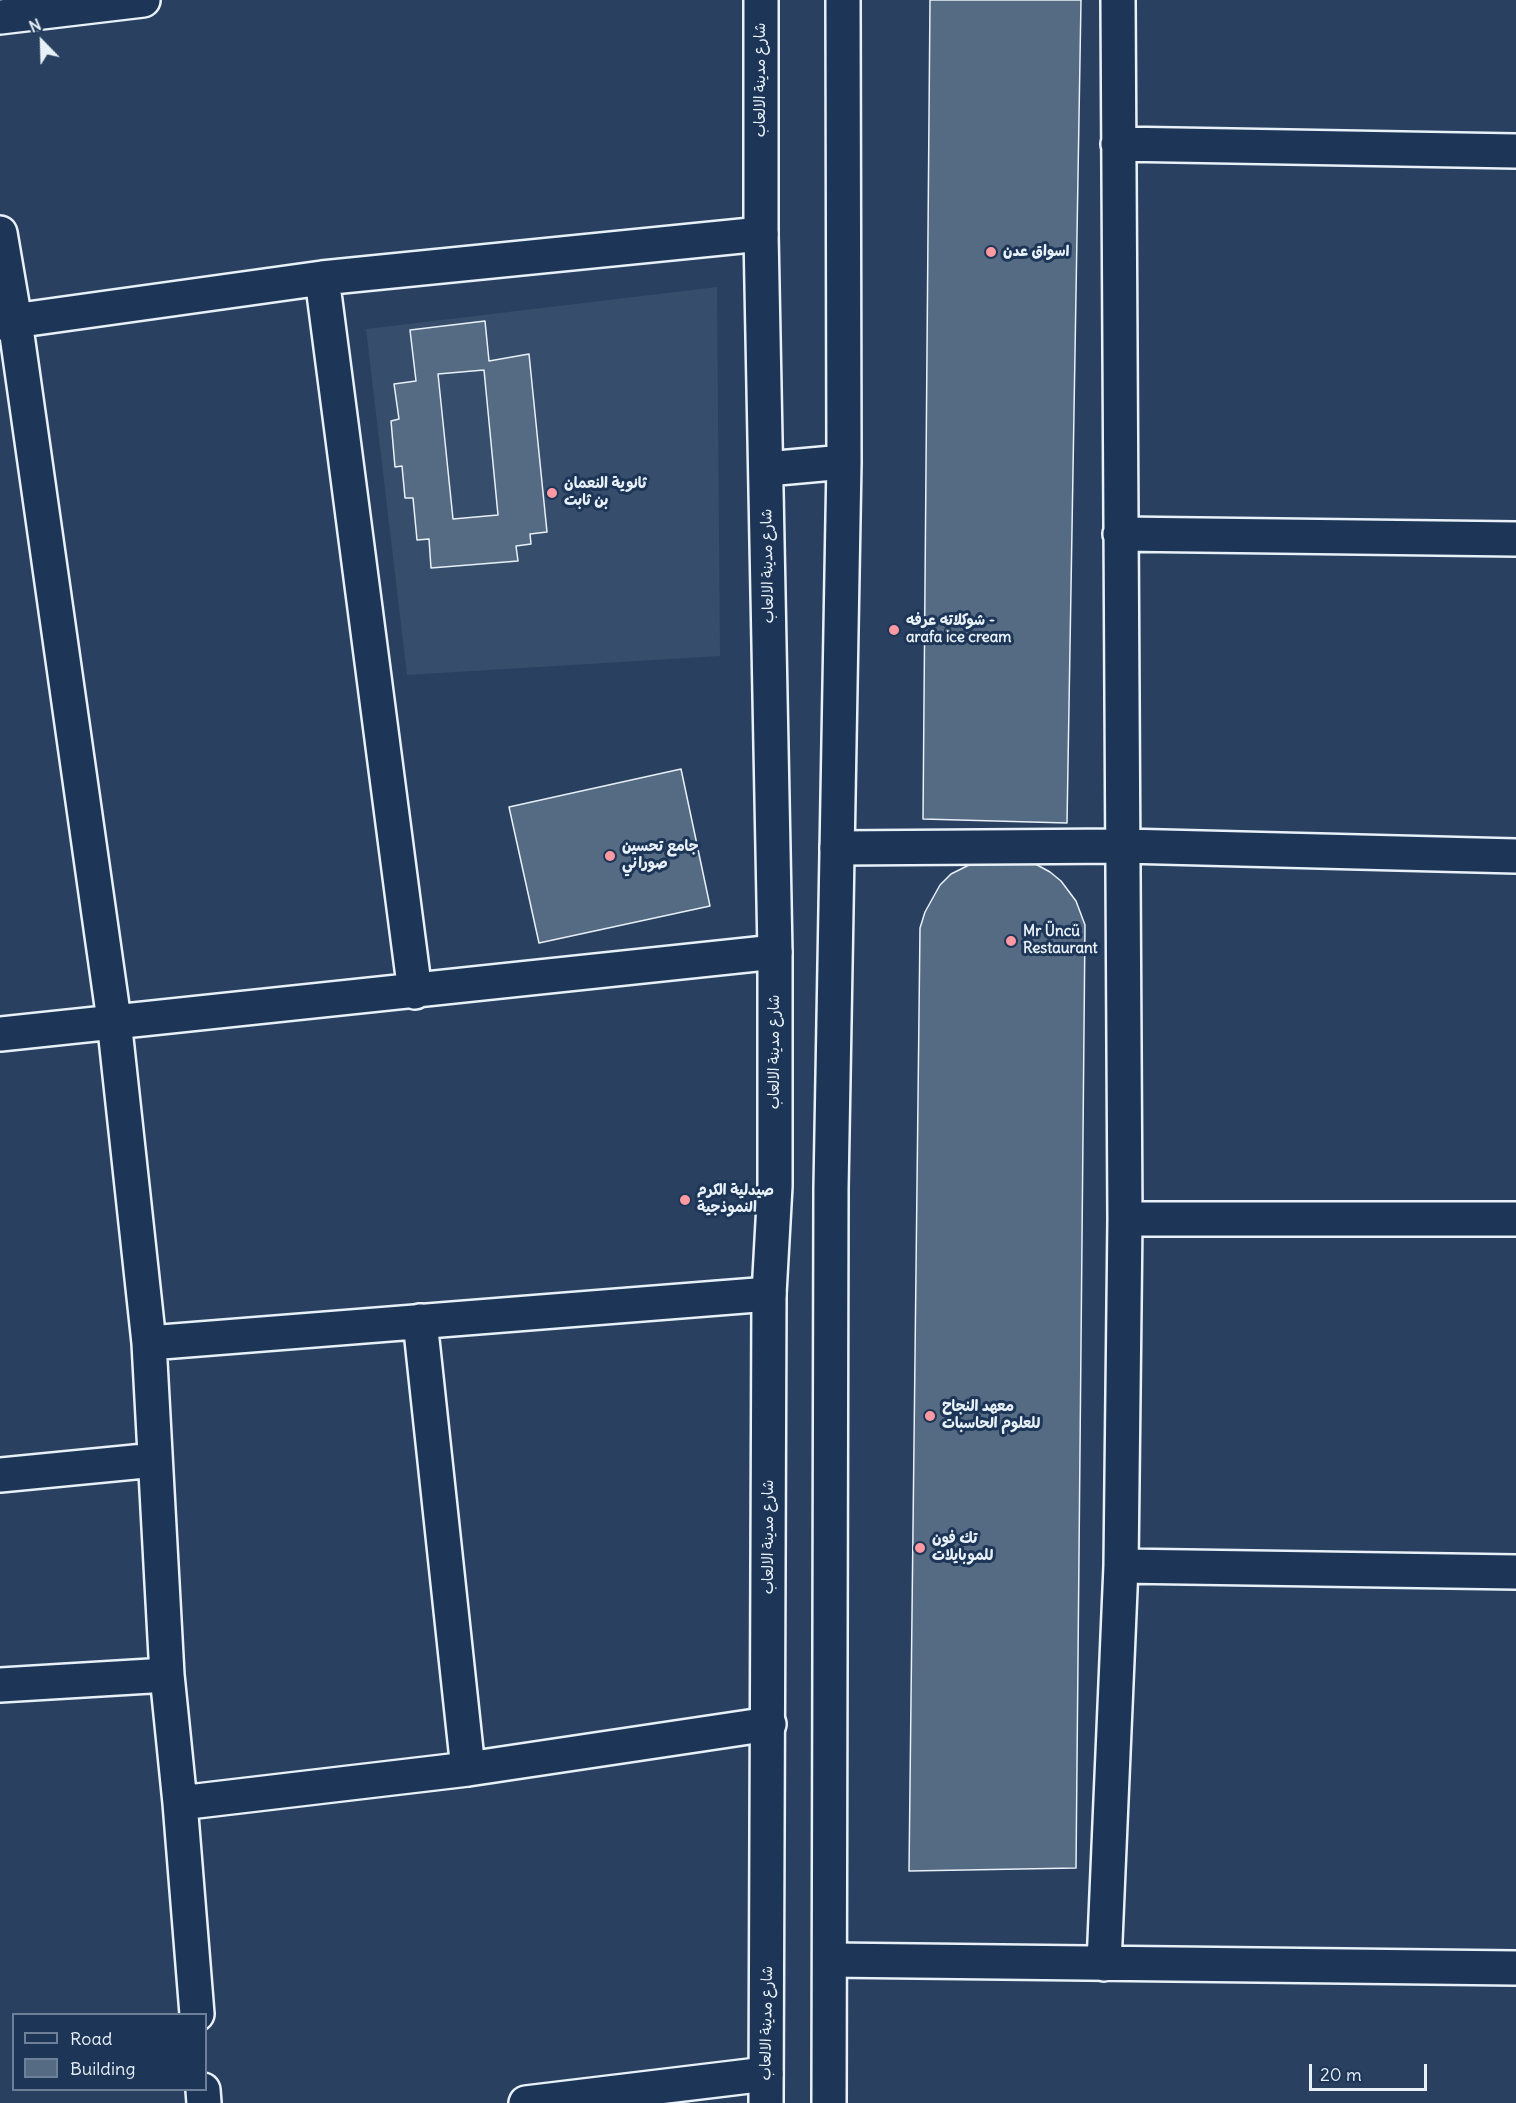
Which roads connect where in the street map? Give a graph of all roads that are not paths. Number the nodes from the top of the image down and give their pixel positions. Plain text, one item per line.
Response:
1 (143, 0) edge
2 (761, 0) edge
3 (843, 0) edge
4 (1118, 0) edge
5 (0, 17) edge
6 (1118, 144) junction
7 (1516, 151) edge
8 (0, 233) edge
9 (761, 234) junction
10 (322, 278) junction
11 (8, 322) edge
12 (844, 462) junction
13 (767, 469) junction
14 (1120, 534) junction
15 (1516, 539) edge
16 (1124, 846) junction
17 (837, 848) junction
18 (1516, 856) edge
19 (775, 952) junction
20 (415, 992) junction
21 (114, 1020) junction
22 (0, 1034) edge
23 (1125, 1219) junction
24 (1516, 1219) edge
25 (769, 1294) junction
26 (420, 1321) junction
27 (149, 1342) junction
28 (155, 1460) junction
29 (0, 1475) edge
30 (1121, 1566) junction
31 (1516, 1572) edge
32 (167, 1675) junction
33 (0, 1684) edge
34 (769, 1724) junction
35 (468, 1768) junction
36 (180, 1803) junction
37 (830, 1960) junction
38 (1104, 1964) junction
39 (1516, 1968) edge
40 (197, 2013) edge
41 (766, 2088) edge
42 (526, 2103) edge
43 (829, 2103) edge

1 - 5 street
2 - 9 street, شارع مدينة الالعاب
3 - 12 street
4 - 6 street
6 - 7 street
6 - 14 street
8 - 11 street
9 - 10 street
9 - 13 street, شارع مدينة الالعاب
10 - 11 street
10 - 20 street
11 - 21 street
12 - 13 street
12 - 17 street
13 - 19 street, شارع مدينة الالعاب
14 - 15 street
14 - 16 street
16 - 17 street
16 - 18 street
16 - 23 street
17 - 37 street
19 - 20 street
19 - 25 street, شارع مدينة الالعاب
20 - 21 street
21 - 22 street
21 - 27 street
23 - 24 street
23 - 30 street
25 - 26 street
25 - 34 street, شارع مدينة الالعاب
26 - 27 street
26 - 35 street
27 - 28 street
28 - 29 street
28 - 32 street
30 - 31 street
30 - 38 street
32 - 33 street
32 - 36 street
34 - 35 street
34 - 41 street, شارع مدينة الالعاب
35 - 36 street
36 - 40 street
37 - 38 street
37 - 43 street
38 - 39 street
41 - 42 street

